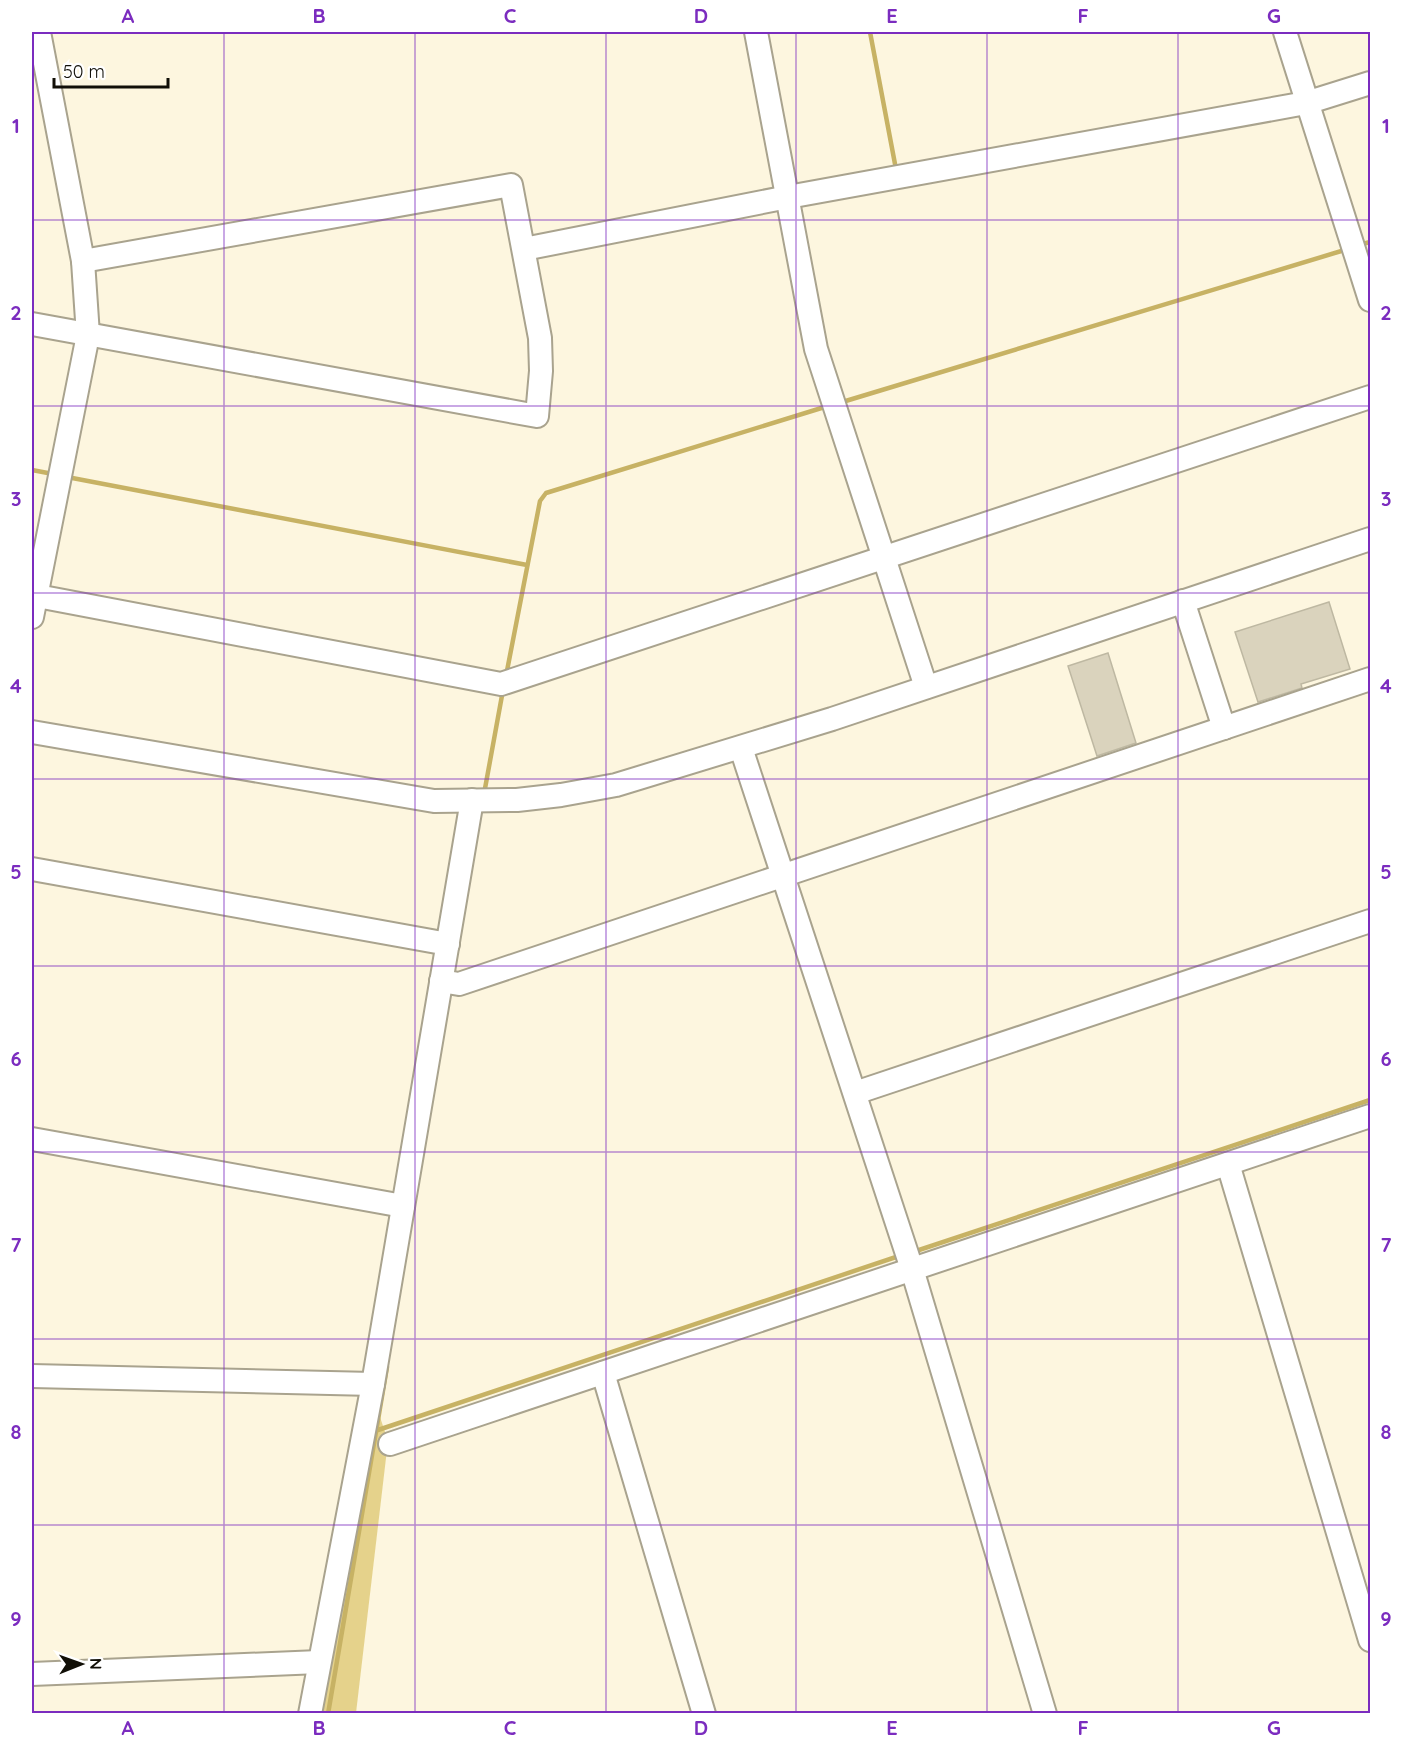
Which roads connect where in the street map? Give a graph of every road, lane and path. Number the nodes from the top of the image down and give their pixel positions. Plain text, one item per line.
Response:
1 (39, 32) edge
2 (756, 32) edge
3 (1285, 32) edge
4 (1371, 83) edge
5 (1306, 103) junction
6 (788, 197) junction
7 (525, 249) junction
8 (83, 261) junction
9 (1371, 300) edge
10 (32, 324) edge
11 (88, 335) junction
12 (1371, 397) edge
13 (1371, 539) edge
14 (884, 559) junction
15 (1183, 601) junction
16 (33, 603) edge
17 (1371, 679) edge
18 (926, 687) junction
19 (1224, 728) junction
20 (32, 732) edge
21 (741, 748) junction
22 (472, 800) junction
23 (32, 869) edge
24 (783, 876) junction
25 (1371, 921) edge
26 (448, 944) junction
27 (441, 981) junction
28 (855, 1093) junction
29 (1371, 1116) edge
30 (32, 1139) edge
31 (1228, 1164) junction
32 (403, 1206) junction
33 (912, 1269) junction
34 (603, 1373) junction
35 (32, 1376) edge
36 (373, 1384) junction
37 (390, 1444) dead end
38 (1371, 1640) edge
39 (319, 1662) junction
40 (32, 1674) edge
41 (310, 1713) edge
42 (704, 1713) edge
43 (1045, 1713) edge

1 - 8 street
2 - 6 street
3 - 5 street
4 - 5 street
5 - 6 street
5 - 9 street
6 - 7 street
6 - 14 street
7 - 8 street
7 - 11 street
8 - 11 street
10 - 11 street
11 - 16 street
12 - 14 street
13 - 15 street
14 - 16 street
14 - 18 street
15 - 18 street
15 - 19 street
17 - 19 street
18 - 21 street
19 - 24 street
20 - 22 street
21 - 22 street
21 - 24 street
22 - 26 street
23 - 26 street
24 - 27 street
24 - 28 street
25 - 28 street
26 - 27 street
27 - 32 street
28 - 33 street
29 - 31 street
30 - 32 street
31 - 33 street
31 - 38 street
32 - 36 street
33 - 34 street
33 - 43 street
34 - 37 street
34 - 42 street
35 - 36 street
36 - 39 street
39 - 40 street
39 - 41 street

